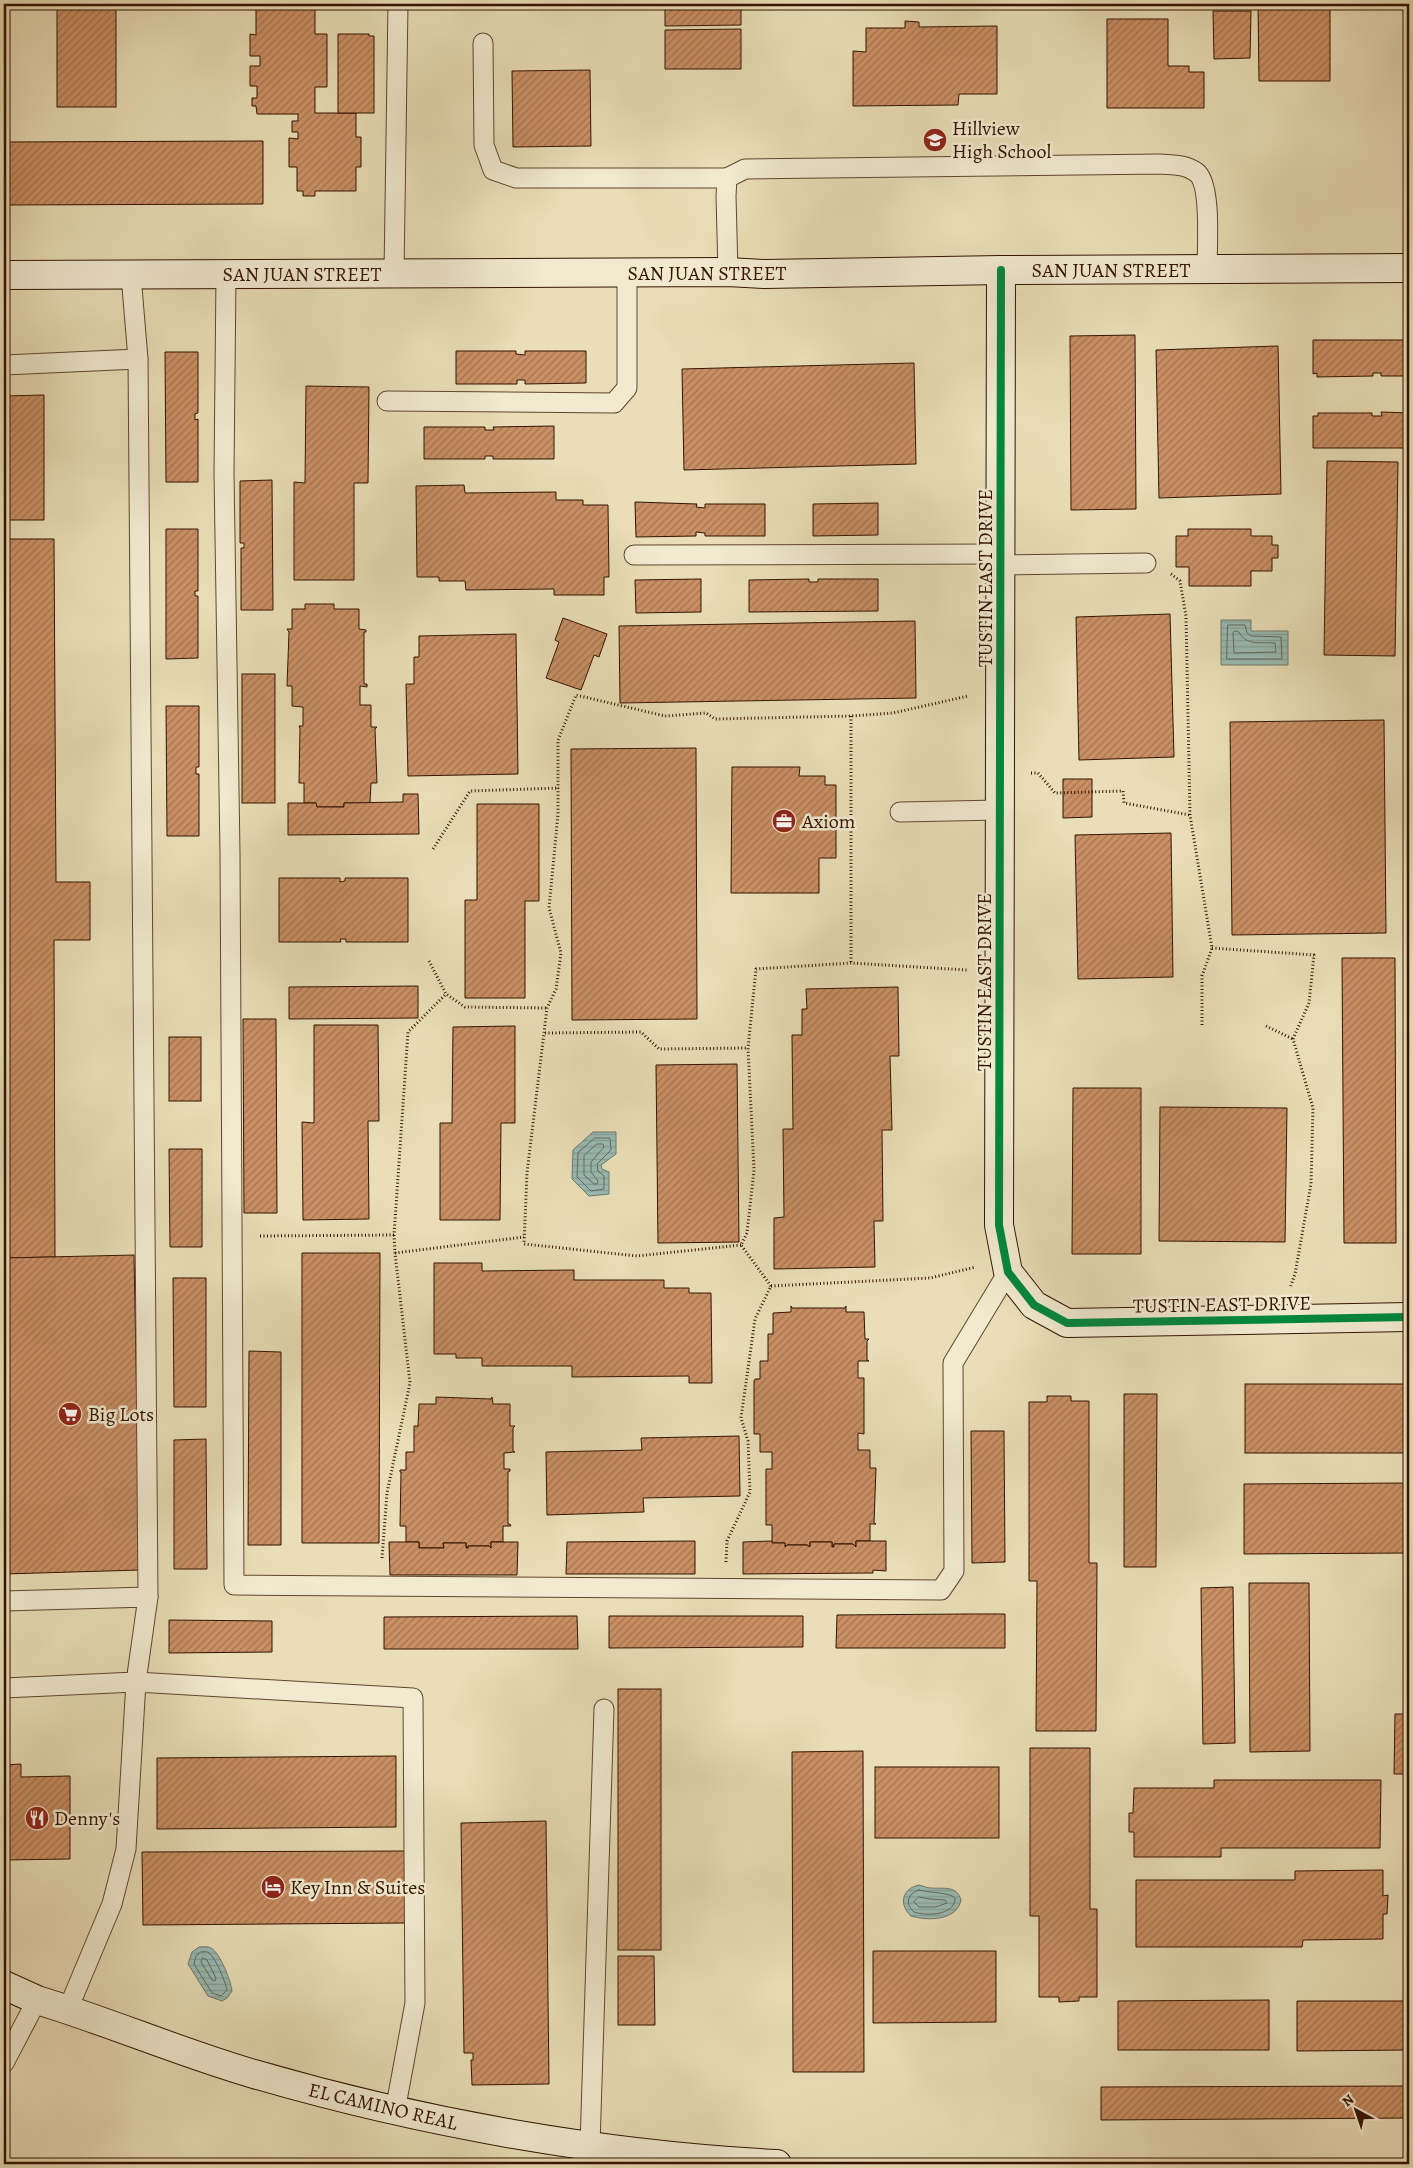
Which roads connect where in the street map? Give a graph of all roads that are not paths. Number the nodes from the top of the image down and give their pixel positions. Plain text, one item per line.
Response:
1 (398, 4) edge
2 (483, 44) dead end
3 (727, 178) junction
4 (1409, 268) edge
5 (1207, 269) junction
6 (1001, 270) junction
7 (627, 272) junction
8 (728, 272) junction
9 (394, 274) junction
10 (131, 275) junction
11 (226, 275) junction
12 (4, 276) edge
13 (138, 359) junction
14 (4, 365) edge
15 (387, 401) dead end
16 (634, 555) dead end
17 (1001, 560) junction
18 (1146, 564) road end
19 (1000, 810) junction
20 (900, 812) dead end
21 (1006, 1266) junction
22 (1409, 1317) edge
23 (148, 1597) junction
24 (4, 1601) edge
25 (136, 1682) junction
26 (4, 1688) edge
27 (604, 1709) dead end
28 (4, 1985) edge
29 (37, 2000) junction
30 (68, 2009) junction
31 (4, 2062) edge
32 (395, 2111) junction
33 (590, 2145) junction
34 (777, 2164) edge

1 - 9 lane
2 - 3 lane
3 - 5 lane
3 - 8 lane
4 - 5 main road, SAN JUAN STREET
5 - 6 main road, SAN JUAN STREET
6 - 8 main road, SAN JUAN STREET
6 - 17 main road, TUSTIN EAST DRIVE
7 - 8 main road, SAN JUAN STREET
7 - 9 main road, SAN JUAN STREET
7 - 15 lane
9 - 11 main road, SAN JUAN STREET
10 - 11 main road, SAN JUAN STREET
10 - 12 main road, SAN JUAN STREET
10 - 13 lane
11 - 21 lane
13 - 14 lane
13 - 23 lane
16 - 17 lane
17 - 18 lane
17 - 19 main road, TUSTIN EAST DRIVE
19 - 20 lane
19 - 21 main road, TUSTIN EAST DRIVE
21 - 22 main road, TUSTIN EAST DRIVE
23 - 24 lane
23 - 25 lane
25 - 26 lane
25 - 30 lane
25 - 32 lane
27 - 33 lane
28 - 29 main road, EL CAMINO REAL
29 - 30 main road, EL CAMINO REAL
29 - 31 lane
30 - 32 main road, EL CAMINO REAL
32 - 33 main road, EL CAMINO REAL
33 - 34 main road, EL CAMINO REAL

